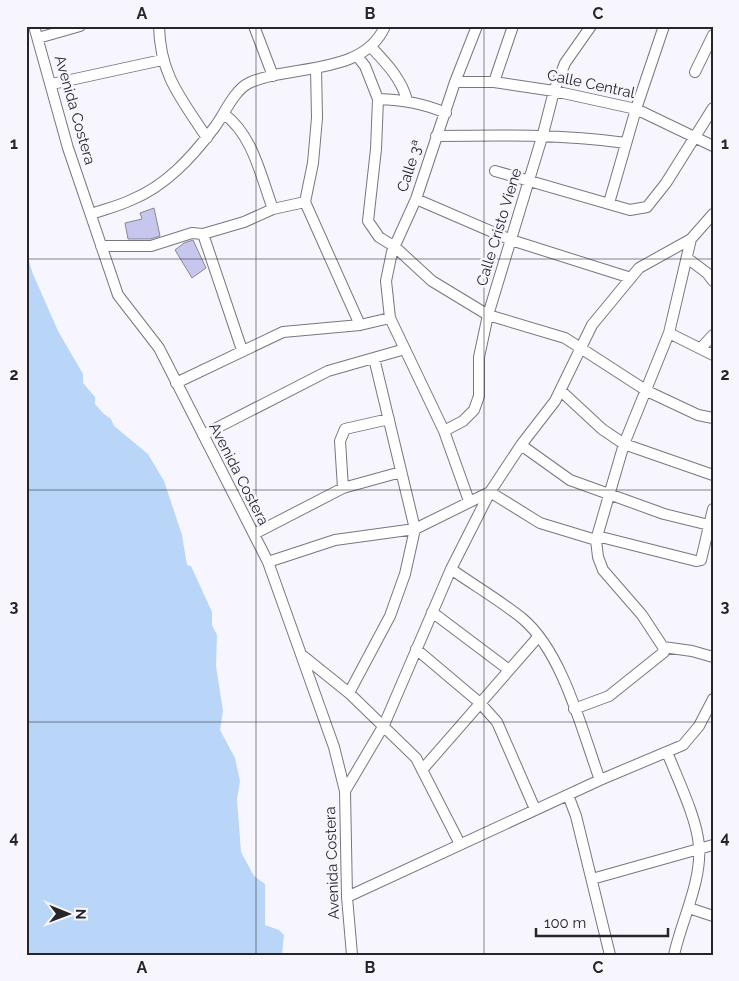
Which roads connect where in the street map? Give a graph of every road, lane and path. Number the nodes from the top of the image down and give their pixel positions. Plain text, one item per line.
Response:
1 (34, 26) edge
2 (80, 26) edge
3 (159, 26) edge
4 (254, 26) edge
5 (385, 26) edge
6 (477, 26) edge
7 (513, 26) edge
8 (591, 26) edge
9 (664, 26) edge
10 (713, 36) edge
11 (38, 38) junction
12 (371, 47) junction
13 (357, 56) junction
14 (162, 60) junction
15 (316, 68) junction
16 (695, 72) dead end
17 (273, 76) junction
18 (455, 82) junction
19 (494, 82) junction
20 (52, 84) junction
21 (554, 91) junction
22 (378, 99) junction
23 (406, 100) junction
24 (713, 108) edge
25 (636, 109) junction
26 (446, 113) junction
27 (224, 114) junction
28 (543, 134) junction
29 (436, 136) junction
30 (694, 137) junction
31 (207, 138) junction
32 (626, 143) junction
33 (713, 146) edge
34 (495, 171) dead end
35 (529, 180) junction
36 (416, 199) junction
37 (305, 202) junction
38 (609, 203) junction
39 (273, 209) junction
40 (91, 214) junction
41 (713, 214) edge
42 (203, 234) junction
43 (691, 239) junction
44 (511, 240) junction
45 (101, 246) junction
46 (394, 246) junction
47 (687, 258) junction
48 (631, 278) junction
49 (713, 281) edge
50 (488, 315) junction
51 (390, 318) junction
52 (360, 325) junction
53 (669, 333) junction
54 (713, 334) edge
55 (701, 348) junction
56 (405, 349) junction
57 (580, 349) junction
58 (242, 350) junction
59 (713, 355) edge
60 (374, 358) junction
61 (176, 383) junction
62 (561, 391) junction
63 (647, 391) junction
64 (389, 418) junction
65 (713, 418) edge
66 (444, 431) junction
67 (203, 434) junction
68 (624, 444) junction
69 (521, 445) junction
70 (401, 472) junction
71 (713, 475) edge
72 (343, 488) junction
73 (490, 492) junction
74 (609, 496) junction
75 (469, 501) junction
76 (713, 509) edge
77 (709, 525) junction
78 (415, 528) junction
79 (254, 534) junction
80 (597, 538) junction
81 (268, 562) junction
82 (451, 569) junction
83 (432, 612) junction
84 (538, 637) junction
85 (664, 647) junction
86 (416, 649) junction
87 (303, 656) junction
88 (713, 657) edge
89 (509, 670) junction
90 (349, 693) junction
91 (713, 699) edge
92 (480, 703) junction
93 (574, 709) junction
94 (384, 725) junction
95 (667, 752) junction
96 (422, 770) junction
97 (600, 780) junction
98 (345, 791) junction
99 (568, 795) junction
100 (535, 809) junction
101 (460, 844) junction
102 (713, 845) edge
103 (700, 848) junction
104 (592, 879) junction
105 (346, 897) junction
106 (689, 908) junction
107 (713, 916) edge
108 (352, 955) edge
109 (610, 955) edge
110 (674, 955) edge

1 - 11 street, Avenida Costera
2 - 11 street
3 - 14 street
4 - 17 street
5 - 12 street
6 - 18 street, Calle 3ª
7 - 19 street
8 - 21 street, Calle Cristo Viene
9 - 25 street
10 - 16 street
11 - 20 street, Avenida Costera
12 - 13 street
12 - 23 street
13 - 15 street
13 - 22 street
14 - 20 street
14 - 31 street
15 - 17 street
15 - 37 street
17 - 27 street
18 - 19 street, Calle Central
18 - 26 street, Calle 3ª
19 - 21 street, Calle Central
20 - 40 street, Avenida Costera
21 - 25 street, Calle Central
21 - 28 street, Calle Cristo Viene
22 - 23 street
22 - 46 street
23 - 26 street
24 - 30 street
25 - 30 street, Calle Central
25 - 32 street
26 - 29 street, Calle 3ª
27 - 31 street
27 - 39 street
28 - 29 street
28 - 32 street
28 - 35 street, Calle Cristo Viene
29 - 36 street, Calle 3ª
30 - 33 street, Calle Central
30 - 38 street
31 - 40 street
32 - 38 street
34 - 35 street
35 - 38 street
35 - 44 street, Calle Cristo Viene
36 - 44 street
36 - 46 street, Calle 3ª
37 - 39 street
37 - 52 street
39 - 42 street
40 - 45 street, Avenida Costera
41 - 43 street
42 - 45 street
42 - 58 street
43 - 47 street
43 - 48 street
44 - 48 street
44 - 50 street, Calle Cristo Viene
45 - 61 street, Avenida Costera
46 - 50 street
46 - 51 street, Calle 3ª
47 - 49 street
47 - 53 street
48 - 57 street
50 - 57 street
50 - 66 street, Calle Cristo Viene
51 - 52 street
51 - 56 street, Calle 3ª
52 - 58 street
53 - 55 street
53 - 63 street
54 - 55 street
55 - 59 street
56 - 60 street
56 - 66 street, Calle 3ª
57 - 62 street
57 - 63 street
58 - 61 street
60 - 64 street
60 - 67 street
61 - 67 street, Avenida Costera
62 - 68 street
62 - 69 street
63 - 65 street
63 - 68 street
64 - 70 street
64 - 72 street
66 - 75 street, Calle 3ª
67 - 79 street, Avenida Costera
68 - 71 street
68 - 74 street
69 - 73 street
69 - 74 street
70 - 72 street
70 - 78 street
72 - 79 street
73 - 75 street
73 - 80 street
73 - 82 street
74 - 77 street
74 - 80 street
75 - 78 street
76 - 77 street
77 - 80 street
78 - 81 street
78 - 90 street
79 - 81 street, Avenida Costera
80 - 85 street
81 - 87 street, Avenida Costera
82 - 83 street
82 - 84 street
83 - 86 street
83 - 89 street
84 - 89 street
84 - 93 street
85 - 88 street
85 - 93 street
86 - 92 street
86 - 94 street
87 - 90 street
87 - 98 street, Avenida Costera
89 - 92 street
90 - 94 street
91 - 95 street
92 - 96 street
92 - 100 street
93 - 97 street
94 - 96 street
94 - 98 street
95 - 97 street
95 - 103 street
96 - 101 street
97 - 99 street
98 - 105 street, Avenida Costera
99 - 100 street
99 - 104 street
100 - 101 street
101 - 105 street
102 - 103 street
103 - 104 street
103 - 106 street
104 - 109 street
105 - 108 street, Avenida Costera
106 - 107 street
106 - 110 street

